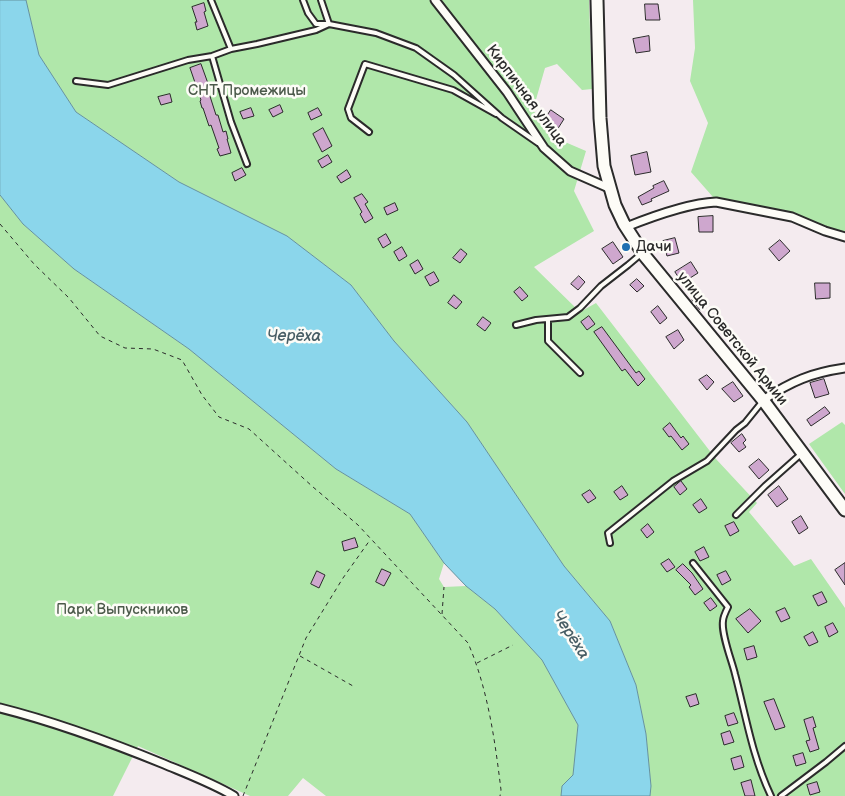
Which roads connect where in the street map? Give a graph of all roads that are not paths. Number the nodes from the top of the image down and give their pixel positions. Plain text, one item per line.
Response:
1 (211, 0) edge
2 (303, 0) edge
3 (321, 0) edge
4 (435, 0) edge
5 (597, 0) edge
6 (329, 24) junction
7 (231, 48) junction
8 (212, 56) junction
9 (76, 81) dead end
10 (502, 118) junction
11 (368, 132) dead end
12 (544, 148) junction
13 (247, 164) dead end
14 (611, 189) junction
15 (626, 227) junction
16 (845, 237) edge
17 (643, 252) junction
18 (548, 319) junction
19 (516, 325) dead end
20 (845, 368) edge
21 (580, 373) dead end
22 (763, 400) junction
23 (803, 453) junction
24 (845, 510) edge
25 (736, 516) dead end
26 (610, 544) dead end
27 (693, 563) dead end
28 (0, 708) edge
29 (845, 746) edge
30 (234, 796) edge
31 (771, 796) edge
32 (781, 796) edge

1 - 7 lane
2 - 6 lane
3 - 6 lane
4 - 12 street, Кирпичная улица
5 - 14 main road, улица Советской Армии
6 - 7 lane
6 - 10 lane
7 - 8 lane
8 - 9 lane
8 - 13 lane
10 - 11 lane
10 - 12 lane
12 - 14 street, Кирпичная улица
14 - 15 main road, улица Советской Армии
15 - 16 street
15 - 17 main road, улица Советской Армии
17 - 18 lane
17 - 22 main road, улица Советской Армии
18 - 19 lane
18 - 21 lane
20 - 22 street
22 - 23 main road, улица Советской Армии
22 - 26 lane
23 - 24 main road, улица Советской Армии
23 - 25 lane
27 - 31 lane
28 - 30 street
29 - 32 lane

